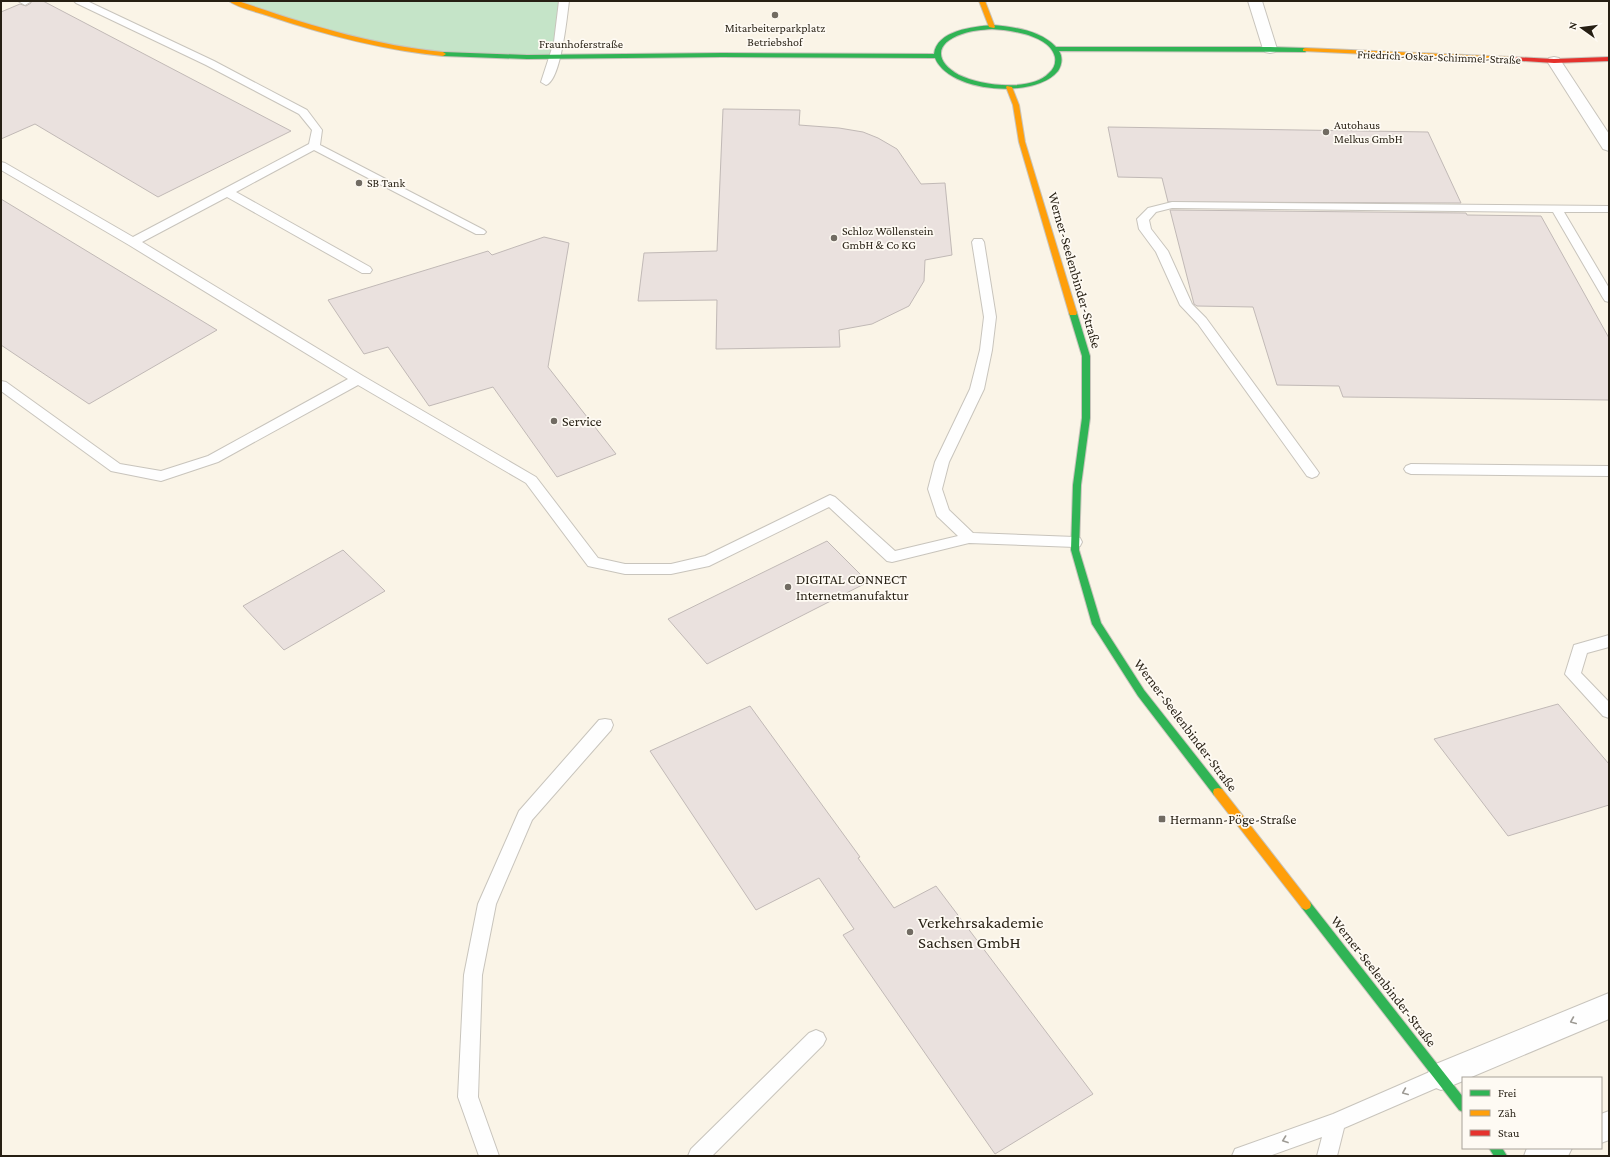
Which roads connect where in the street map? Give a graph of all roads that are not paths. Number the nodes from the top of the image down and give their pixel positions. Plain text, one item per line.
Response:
1 (79, 1) edge
2 (232, 1) edge
3 (564, 1) edge
4 (982, 1) edge
5 (1255, 1) edge
6 (992, 27) junction
7 (1056, 49) junction
8 (1270, 50) junction
9 (937, 56) junction
10 (557, 57) junction
11 (1609, 60) edge
12 (1554, 61) junction
13 (546, 82) dead end
14 (1009, 87) junction
15 (314, 146) junction
16 (1609, 146) edge
17 (1, 165) edge
18 (227, 192) junction
19 (1556, 208) junction
20 (1609, 209) edge
21 (480, 232) dead end
22 (133, 242) junction
23 (978, 242) dead end
24 (366, 270) dead end
25 (1609, 298) edge
26 (358, 379) junction
27 (1, 386) edge
28 (1410, 469) dead end
29 (1609, 471) edge
30 (1312, 472) dead end
31 (970, 538) junction
32 (1075, 542) junction
33 (1609, 641) edge
34 (1609, 712) edge
35 (604, 725) dead end
36 (1609, 1006) edge
37 (816, 1039) dead end
38 (1441, 1076) junction
39 (1462, 1105) edge
40 (1336, 1122) junction
41 (1555, 1149) edge
42 (489, 1156) edge
43 (698, 1156) edge
44 (1242, 1156) edge
45 (1327, 1156) edge
46 (1539, 1156) edge

1 - 15 lane
2 - 10 main road, Fraunhoferstraße
3 - 10 lane
4 - 6 main road
5 - 8 street
6 - 7 main road
6 - 9 main road
7 - 8 main road, Friedrich-Oskar-Schimmel-Straße
7 - 14 main road
8 - 12 main road, Friedrich-Oskar-Schimmel-Straße
9 - 10 main road, Fraunhoferstraße
9 - 14 main road
10 - 13 lane
11 - 12 main road, Friedrich-Oskar-Schimmel-Straße
12 - 16 street
14 - 32 main road, Werner-Seelenbinder-Straße
15 - 18 lane
15 - 21 lane
17 - 22 lane
18 - 22 lane
18 - 24 lane
19 - 20 lane
19 - 25 lane
19 - 30 lane
22 - 26 lane
23 - 31 lane
26 - 27 lane
26 - 31 lane
28 - 29 lane
31 - 32 lane
32 - 38 main road, Werner-Seelenbinder-Straße
33 - 34 lane
35 - 42 lane
36 -> 38 street
37 - 43 lane
38 - 39 main road, Werner-Seelenbinder-Straße
38 -> 40 lane
40 -> 44 lane
40 - 45 lane
41 - 46 street

